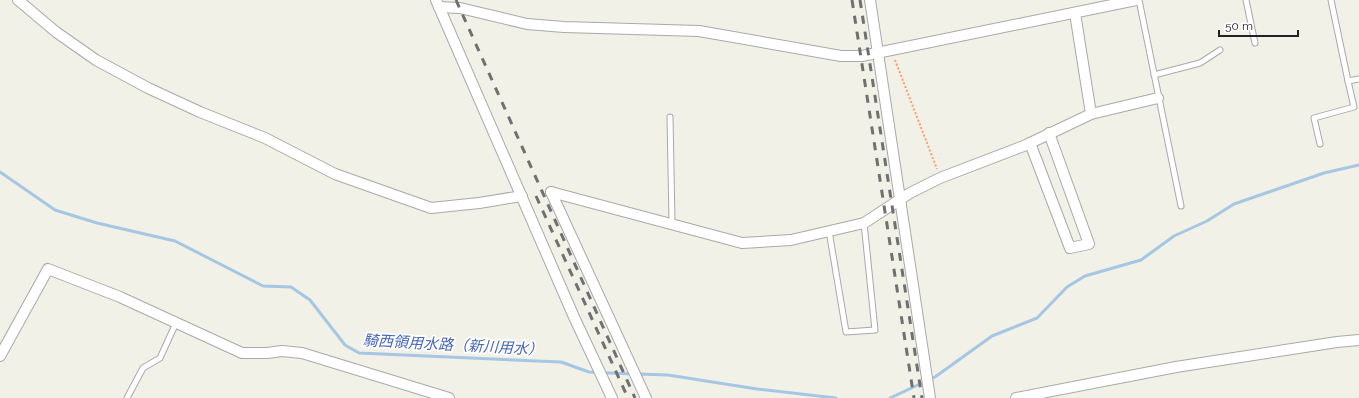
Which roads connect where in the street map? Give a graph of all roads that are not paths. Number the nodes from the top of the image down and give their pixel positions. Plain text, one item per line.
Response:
1 (18, 0) edge
2 (870, 0) edge
3 (1137, 0) edge
4 (1246, 0) edge
5 (1331, 0) edge
6 (1111, 2) edge
7 (438, 4) edge
8 (1075, 12) junction
9 (1255, 43) dead end
10 (1220, 50) dead end
11 (878, 52) junction
12 (1154, 75) junction
13 (1359, 78) edge
14 (1348, 81) junction
15 (1158, 98) junction
16 (1091, 114) junction
17 (670, 117) dead end
18 (1049, 133) junction
19 (1030, 143) junction
20 (1320, 144) dead end
21 (522, 196) junction
22 (900, 200) junction
23 (1181, 206) dead end
24 (864, 222) junction
25 (672, 223) junction
26 (829, 231) junction
27 (176, 323) junction
28 (1359, 340) edge
29 (0, 356) edge
30 (929, 393) edge
31 (127, 398) edge
32 (449, 398) edge
33 (612, 398) edge
34 (646, 398) edge
35 (1016, 398) edge

1 - 21 street
2 - 11 street
3 - 6 street
3 - 12 lane
4 - 9 lane
5 - 14 lane
6 - 8 street
7 - 11 street
7 - 21 street
8 - 11 street
8 - 16 street
10 - 12 lane
11 - 22 street
12 - 15 lane
13 - 14 lane
14 - 20 lane
15 - 16 street
15 - 23 lane
16 - 18 street
17 - 25 lane
18 - 19 street
18 - 19 street
19 - 22 street
21 - 33 street
22 - 24 street
22 - 30 street
24 - 26 street
24 - 26 lane
25 - 26 street
25 - 34 street
27 - 29 street
27 - 31 lane
27 - 32 street
28 - 35 street

